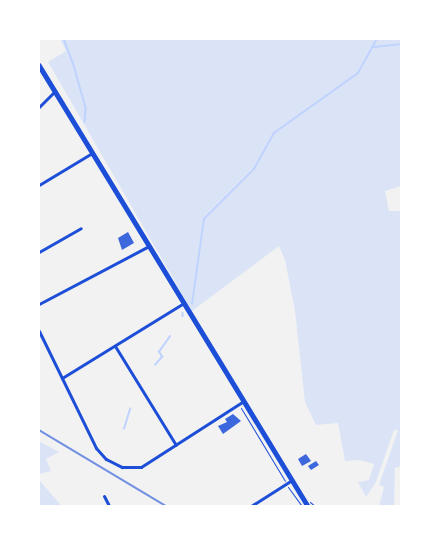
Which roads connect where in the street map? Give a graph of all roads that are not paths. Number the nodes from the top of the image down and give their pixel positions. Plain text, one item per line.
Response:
1 (39, 65) edge
2 (55, 91) junction
3 (39, 107) edge
4 (92, 153) junction
5 (39, 184) edge
6 (72, 227) dead end
7 (81, 228) dead end
8 (75, 232) junction
9 (149, 246) junction
10 (39, 252) edge
11 (184, 303) junction
12 (39, 304) edge
13 (39, 331) edge
14 (114, 346) junction
15 (62, 378) junction
16 (244, 400) junction
17 (176, 445) junction
18 (292, 480) junction
19 (104, 496) dead end
20 (109, 506) edge
21 (251, 506) edge
22 (308, 506) edge

1 - 2 main road
2 - 3 street
2 - 4 main road
4 - 5 street
4 - 9 main road
6 - 8 street
7 - 8 street
8 - 10 street
9 - 11 main road
9 - 12 street
11 - 14 street
11 - 16 main road
13 - 15 street
14 - 15 street
14 - 17 street
15 - 17 street
16 - 17 street
16 - 18 main road
18 - 21 street
18 - 22 main road
19 - 20 street

